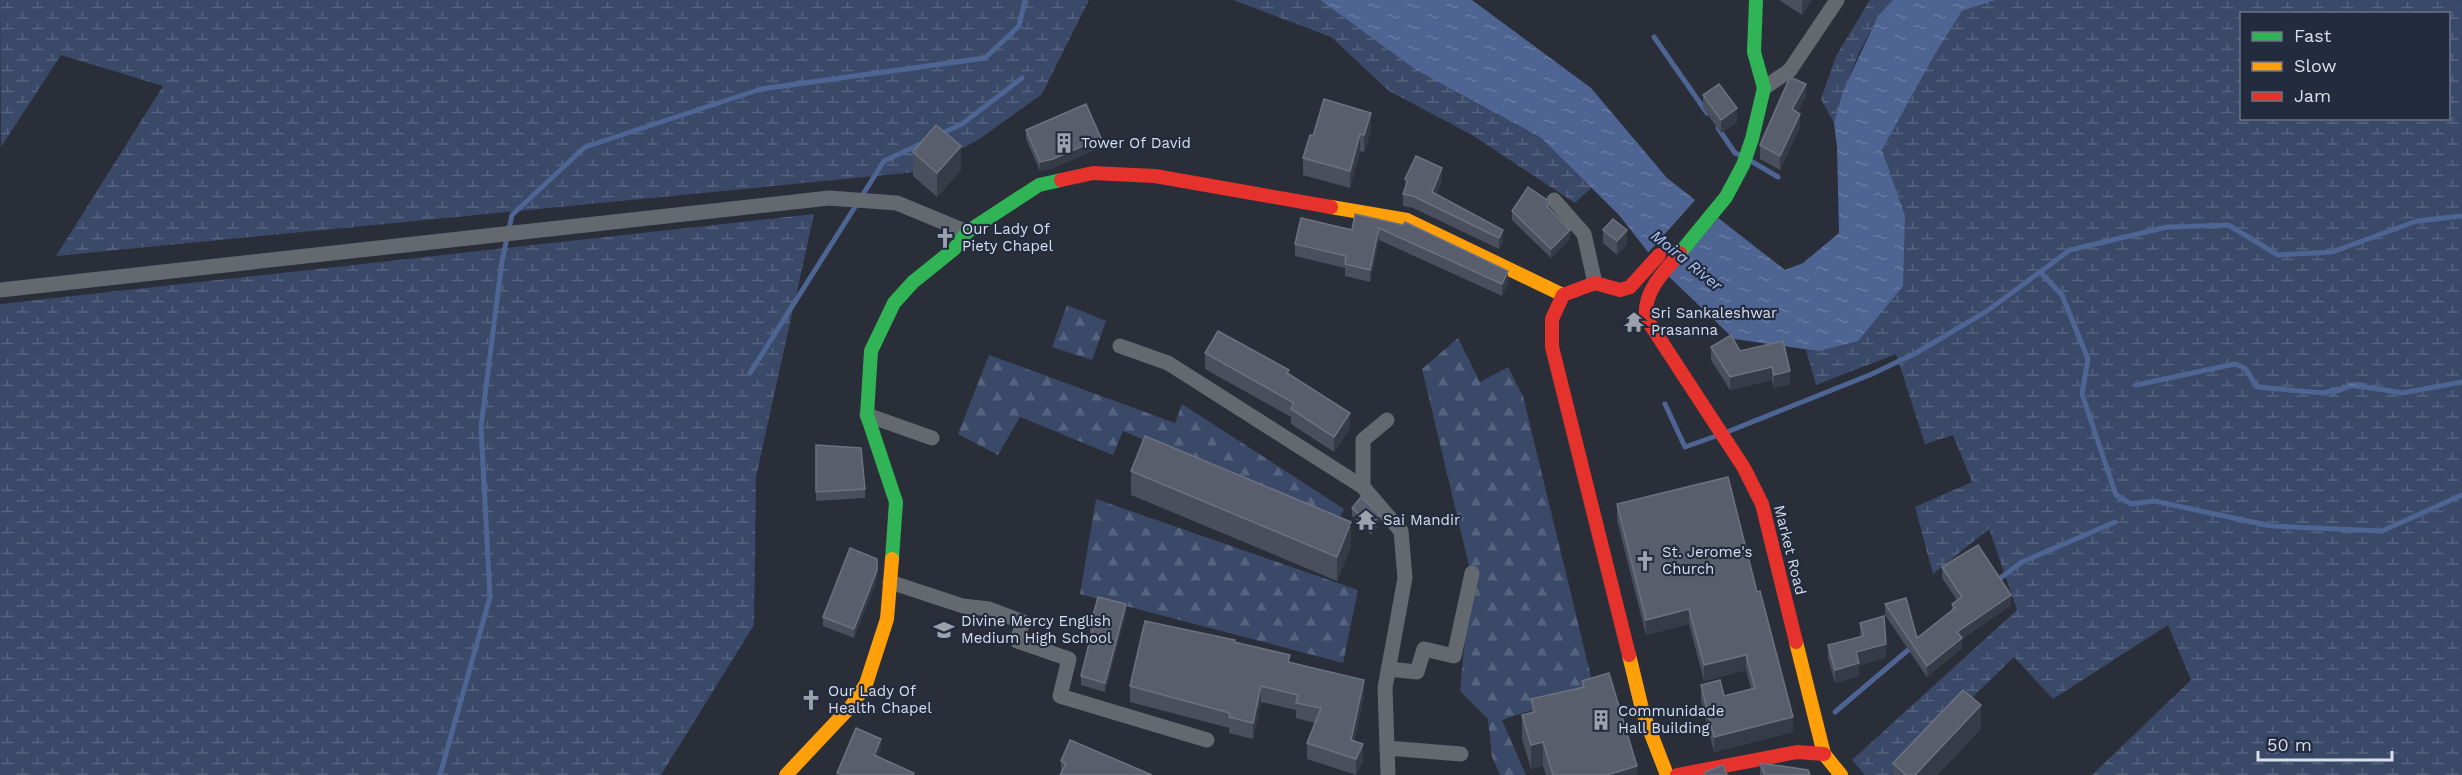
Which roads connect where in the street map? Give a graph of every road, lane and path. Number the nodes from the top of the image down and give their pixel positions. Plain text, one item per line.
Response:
1 (1756, 0) edge
2 (1837, 0) edge
3 (1764, 88) junction
4 (1554, 200) dead end
5 (967, 232) junction
6 (1670, 241) dead end
7 (1594, 283) junction
8 (0, 290) edge
9 (1620, 290) junction
10 (1563, 296) junction
11 (1646, 318) junction
12 (1120, 346) dead end
13 (867, 415) junction
14 (1387, 420) dead end
15 (932, 438) dead end
16 (1363, 487) junction
17 (1472, 573) dead end
18 (890, 582) junction
19 (1388, 669) junction
20 (1207, 740) dead end
21 (1387, 748) junction
22 (1461, 754) dead end
23 (1824, 754) junction
24 (786, 775) edge
25 (1388, 775) edge
26 (1667, 775) edge
27 (1677, 775) edge
28 (1841, 775) edge

1 - 3 main road
2 - 3 street
3 - 11 main road
4 - 7 street
5 - 8 street
5 - 10 main road
5 - 13 main road
6 - 9 main road
7 - 9 main road
7 - 10 main road
9 - 11 main road, Market Road
10 - 26 main road
11 - 23 main road, Market Road
12 - 16 street
13 - 15 street
13 - 18 main road
14 - 16 street
16 - 19 street
17 - 19 street
18 - 20 street
18 - 24 main road
19 - 21 street
21 - 22 street
21 - 25 street
23 - 27 main road
23 - 28 main road, Market Road

